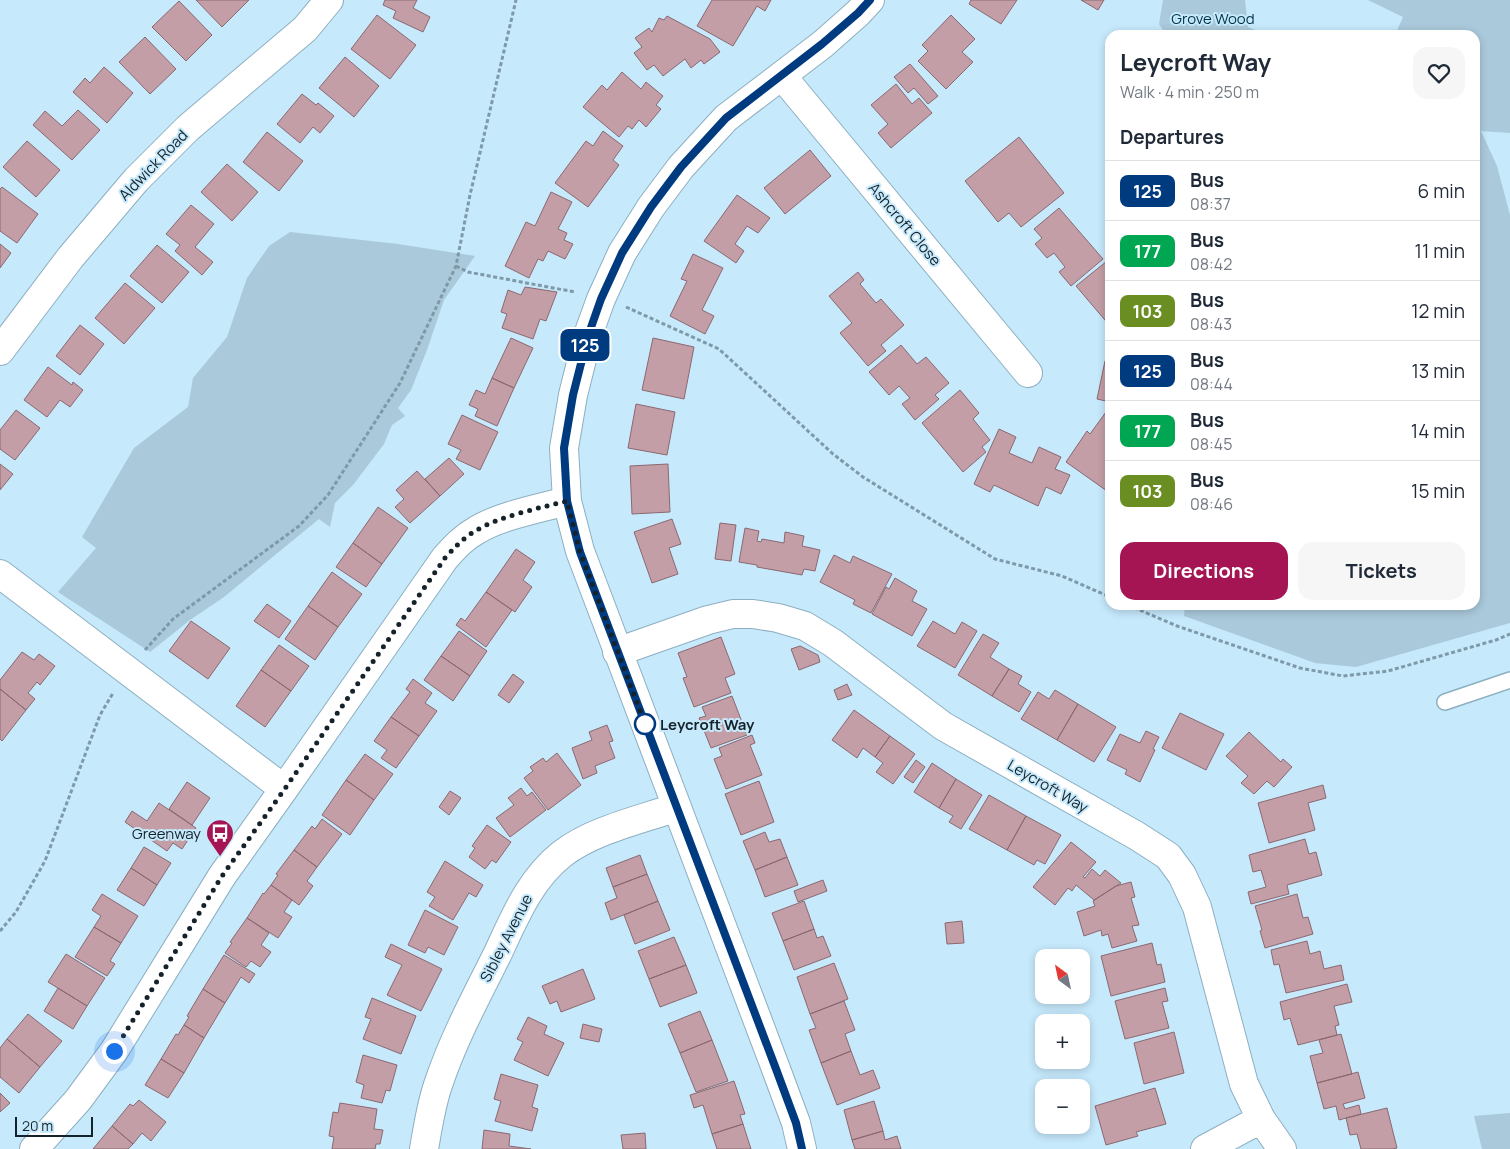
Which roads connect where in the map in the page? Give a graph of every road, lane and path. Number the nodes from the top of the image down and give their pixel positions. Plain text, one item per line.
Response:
1 (328, 0) edge
2 (516, 0) edge
3 (870, 0) edge
4 (782, 76) junction
5 (456, 266) junction
6 (601, 299) junction
7 (0, 351) edge
8 (1028, 373) dead end
9 (567, 501) junction
10 (2, 580) edge
11 (1105, 595) edge
12 (1140, 610) edge
13 (1510, 634) edge
14 (617, 652) junction
15 (126, 670) junction
16 (1510, 680) edge
17 (1445, 702) dead end
18 (284, 790) junction
19 (677, 807) junction
20 (0, 931) edge
21 (1261, 1119) junction
22 (34, 1149) edge
23 (424, 1149) edge
24 (802, 1149) edge
25 (1205, 1149) edge
26 (1282, 1149) edge

1 - 7 street, Aldwick Road
2 - 5 path
3 - 4 street
4 - 6 street
4 - 8 street, Ashcroft Close
5 - 6 path
5 - 15 path
6 - 9 street
6 - 11 path
9 - 14 street
9 - 18 street
10 - 15 street
12 - 13 path
14 - 19 street
14 - 21 street, Leycroft Way
15 - 18 street
15 - 20 path
16 - 17 lane
18 - 22 street
19 - 23 street, Sibley Avenue
19 - 24 street
21 - 25 street
21 - 26 street, Leycroft Way

